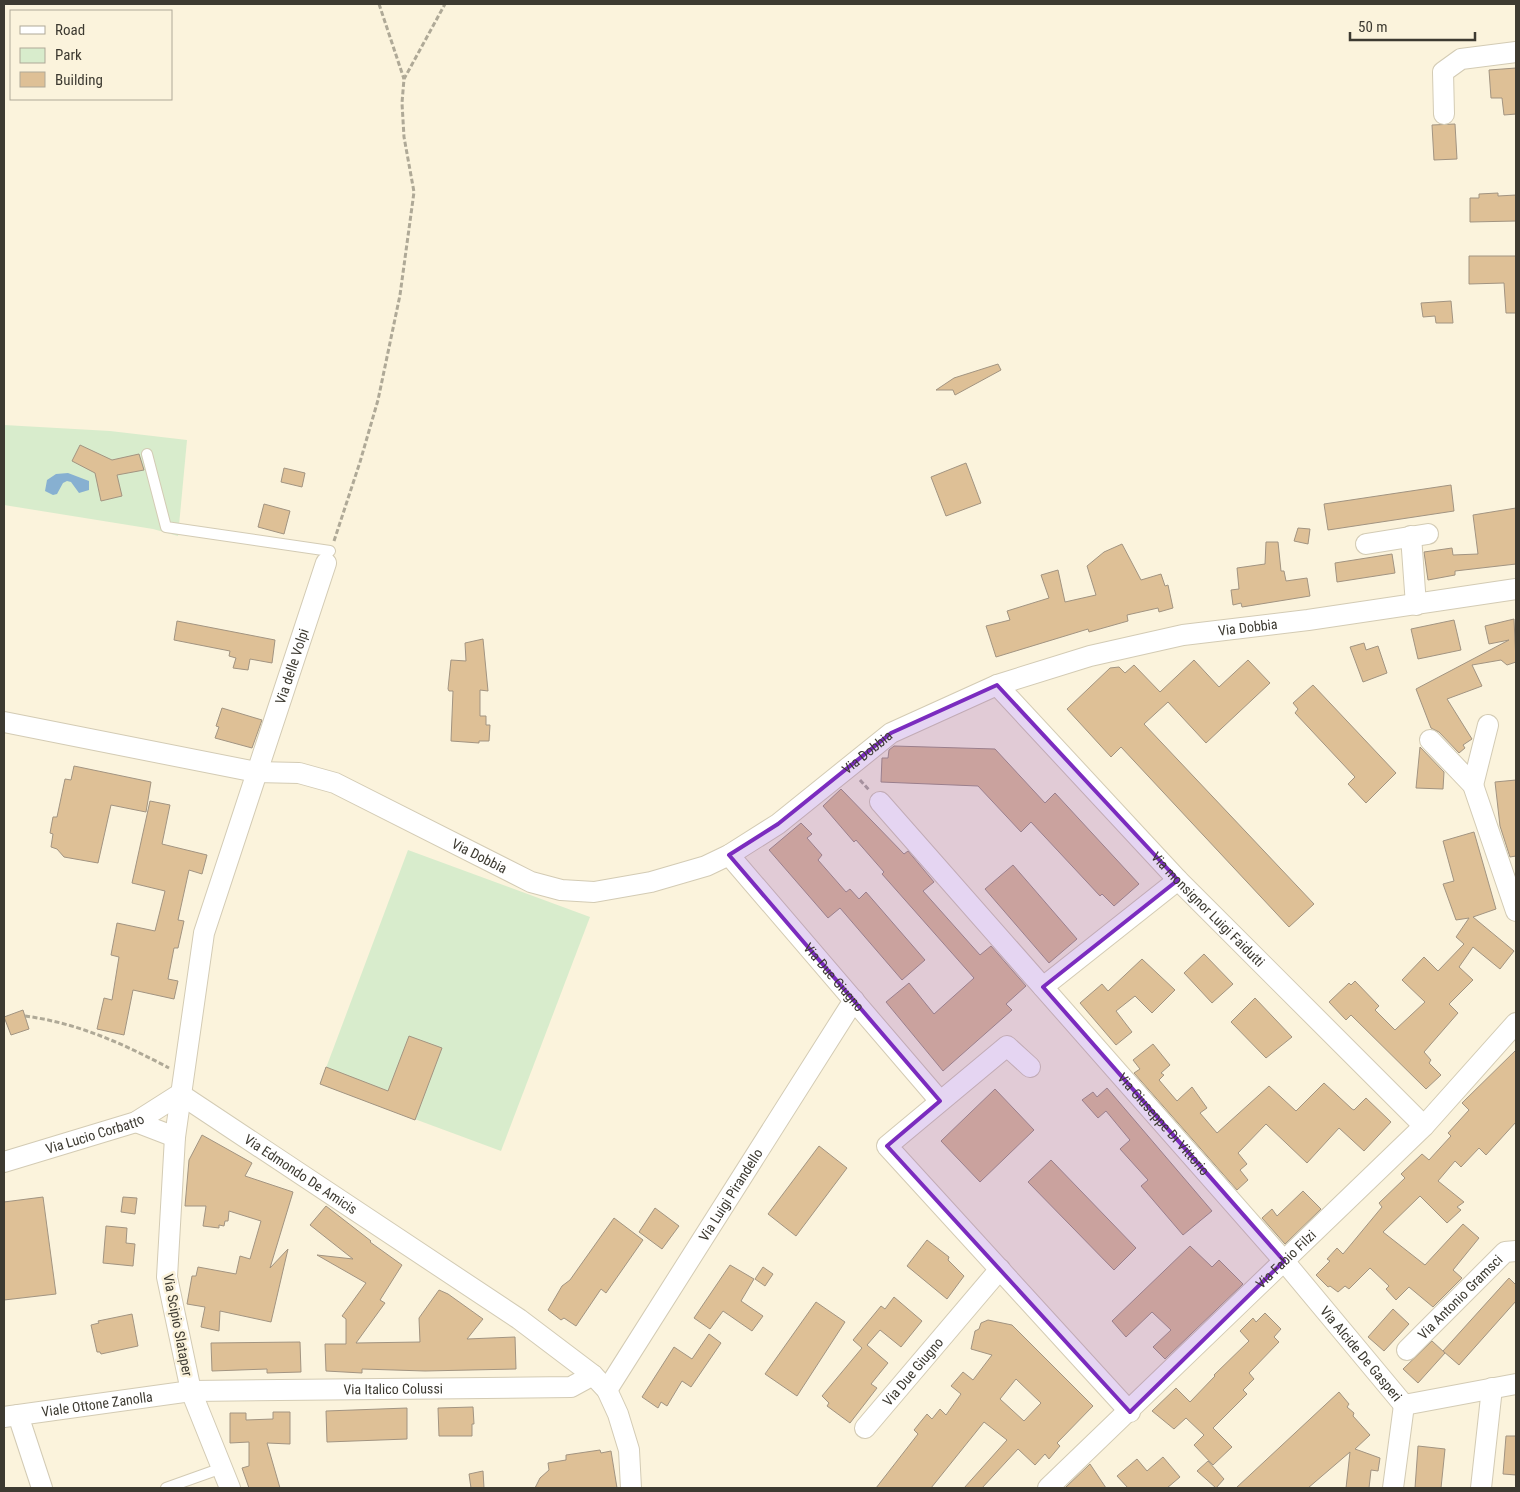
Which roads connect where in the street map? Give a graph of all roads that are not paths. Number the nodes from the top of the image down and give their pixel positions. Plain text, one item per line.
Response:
1 (1516, 52) edge
2 (1444, 114) dead end
3 (147, 454) dead end
4 (1366, 544) dead end
5 (328, 557) joint
6 (1516, 589) edge
7 (1416, 605) junction
8 (998, 685) junction
9 (4, 722) edge
10 (1488, 725) dead end
11 (1430, 740) dead end
12 (256, 772) junction
13 (1474, 785) junction
14 (880, 802) road end
15 (729, 855) junction
16 (1178, 880) junction
17 (1516, 910) edge
18 (1043, 987) junction
19 (854, 1000) junction
20 (1516, 1023) edge
21 (1030, 1067) dead end
22 (181, 1084) junction
23 (940, 1101) junction
24 (136, 1122) junction
25 (1424, 1126) junction
26 (175, 1138) junction
27 (4, 1162) edge
28 (1516, 1251) edge
29 (1284, 1261) junction
30 (1000, 1269) junction
31 (1407, 1350) dead end
32 (593, 1375) junction
33 (1516, 1384) edge
34 (1492, 1388) junction
35 (191, 1390) junction
36 (607, 1390) junction
37 (1404, 1405) junction
38 (1130, 1412) junction
39 (11, 1416) edge
40 (865, 1428) dead end
41 (222, 1468) junction
42 (42, 1488) edge
43 (166, 1488) edge
44 (230, 1488) edge
45 (631, 1488) edge
46 (1048, 1488) edge
47 (1393, 1488) edge
48 (1481, 1488) edge

1 - 2 street
3 - 5 lane
4 - 7 street
5 - 12 street, Via delle Volpi
6 - 7 street, Via Dobbia
7 - 8 street, Via Dobbia
8 - 15 street, Via Dobbia
8 - 16 street, Via monsignor Luigi Faidutti
9 - 12 street, Via Dobbia
10 - 13 street
11 - 13 street
12 - 15 street, Via Dobbia
12 - 22 street
13 - 17 street
14 - 18 street, Via Giuseppe Di Vittorio
15 - 19 street, Via Due Giugno
16 - 18 street
16 - 25 street, Via monsignor Luigi Faidutti
18 - 29 street, Via Giuseppe Di Vittorio
19 - 23 street, Via Due Giugno
19 - 36 street, Via Luigi Pirandello
20 - 25 street, Via Fabio Filzi
21 - 23 street
22 - 24 street, Via Lucio Corbatto
22 - 26 street, Via Scipio Slataper
22 - 32 street, Via Edmondo De Amicis
23 - 30 street
24 - 26 street
24 - 27 street, Via Lucio Corbatto
25 - 29 street, Via Fabio Filzi
26 - 35 street, Via Scipio Slataper
28 - 31 street, Via Antonio Gramsci
29 - 37 street, Via Alcide De Gasperi
29 - 38 street, Via Fabio Filzi
30 - 38 street
30 - 40 street, Via Due Giugno
32 - 35 street, Via Italico Colussi
32 - 36 street, Via Edmondo De Amicis
33 - 34 street, Via Alcide De Gasperi
34 - 37 street, Via Alcide De Gasperi
34 - 48 street
35 - 39 street, Viale Ottone Zanolla
35 - 41 street, Via Scipio Slataper
36 - 45 street, Via Edmondo De Amicis
37 - 47 street
38 - 46 street, Via Fabio Filzi
39 - 42 street
41 - 43 lane
41 - 44 street, Via Scipio Slataper

